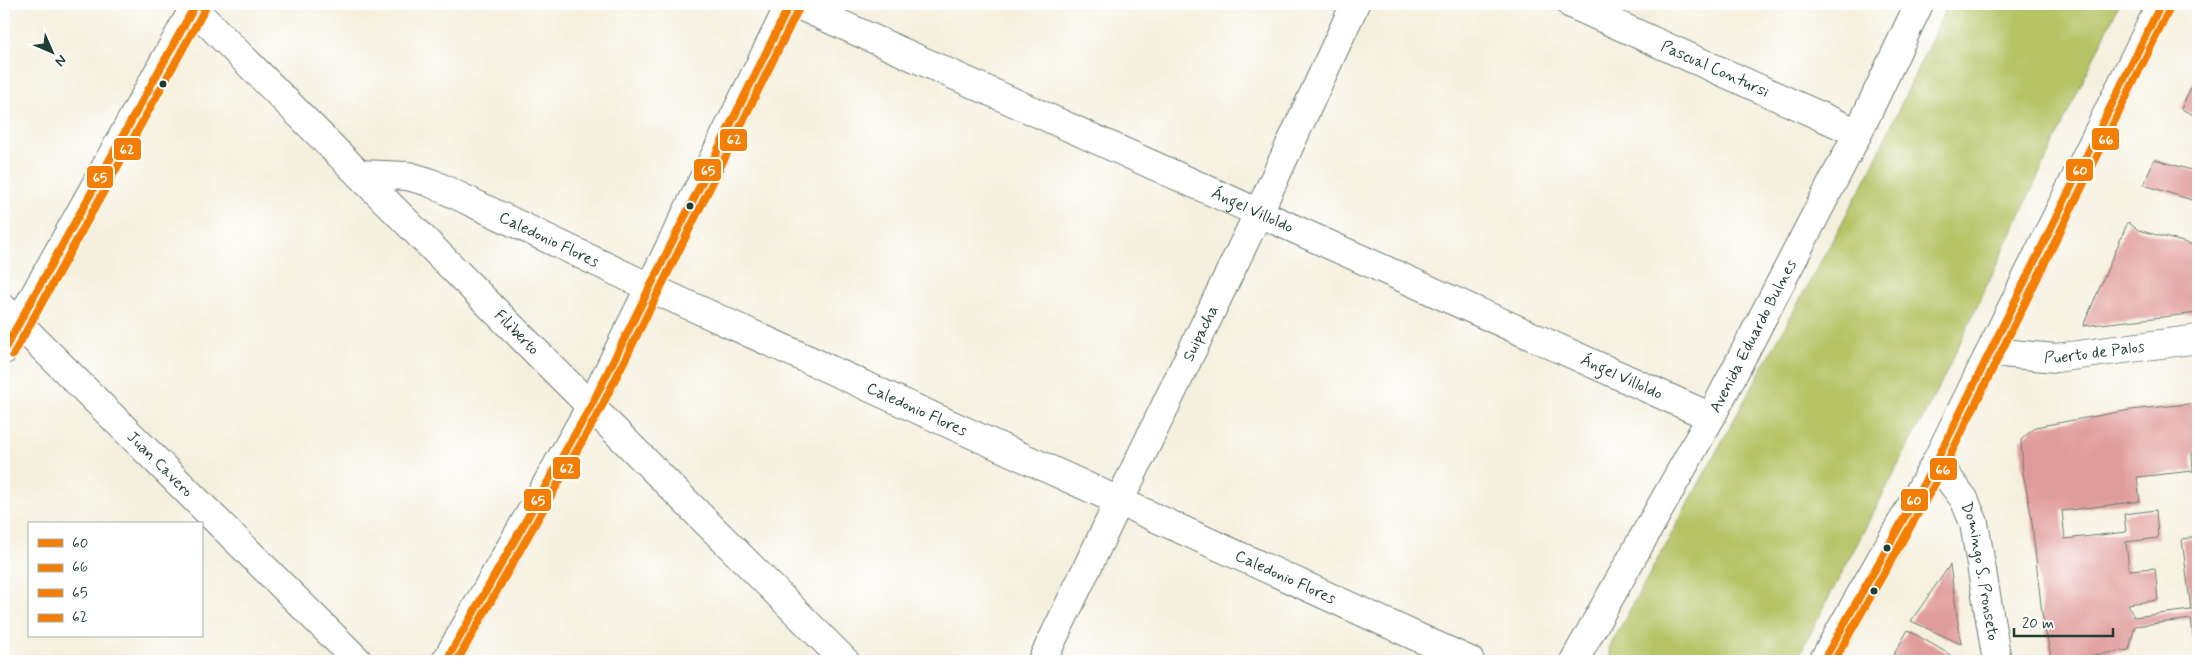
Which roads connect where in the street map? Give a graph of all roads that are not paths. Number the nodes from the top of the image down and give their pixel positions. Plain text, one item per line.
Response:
1 (790, 4) edge
2 (796, 4) edge
3 (1355, 4) edge
4 (1572, 4) edge
5 (1919, 4) edge
6 (2162, 4) edge
7 (193, 5) edge
8 (1858, 133) junction
9 (359, 174) junction
10 (1258, 214) junction
11 (651, 288) junction
12 (11, 317) edge
13 (2198, 339) edge
14 (4, 350) edge
15 (1991, 352) junction
16 (591, 406) junction
17 (1710, 417) junction
18 (1936, 462) junction
19 (1120, 502) junction
20 (358, 661) edge
21 (446, 661) edge
22 (845, 661) edge
23 (1042, 661) edge
24 (1470, 661) edge
25 (1574, 661) edge
26 (1823, 661) edge
27 (1998, 661) edge

1 - 11 street
2 - 10 street, Ángel Villoldo
3 - 10 street, Suipacha
4 - 8 street, Pascual Contursi
5 - 8 street, Avenida Eduardo Bulnes
6 - 15 street
7 - 9 street, Filiberto
7 - 12 street
8 - 17 street, Avenida Eduardo Bulnes
9 - 11 street, Caledonio Flores
9 - 16 street, Filiberto
10 - 17 street, Ángel Villoldo
10 - 19 street, Suipacha
11 - 16 street
11 - 19 street, Caledonio Flores
12 - 14 street
12 - 20 street, Juan Cavero
13 - 15 street, Puerto de Palos
15 - 18 street
16 - 21 street
16 - 22 street, Filiberto
17 - 25 street, Avenida Eduardo Bulnes
18 - 26 street
18 - 27 street, Domingo S. Pronseto
19 - 23 street, Suipacha
19 - 24 street, Caledonio Flores

